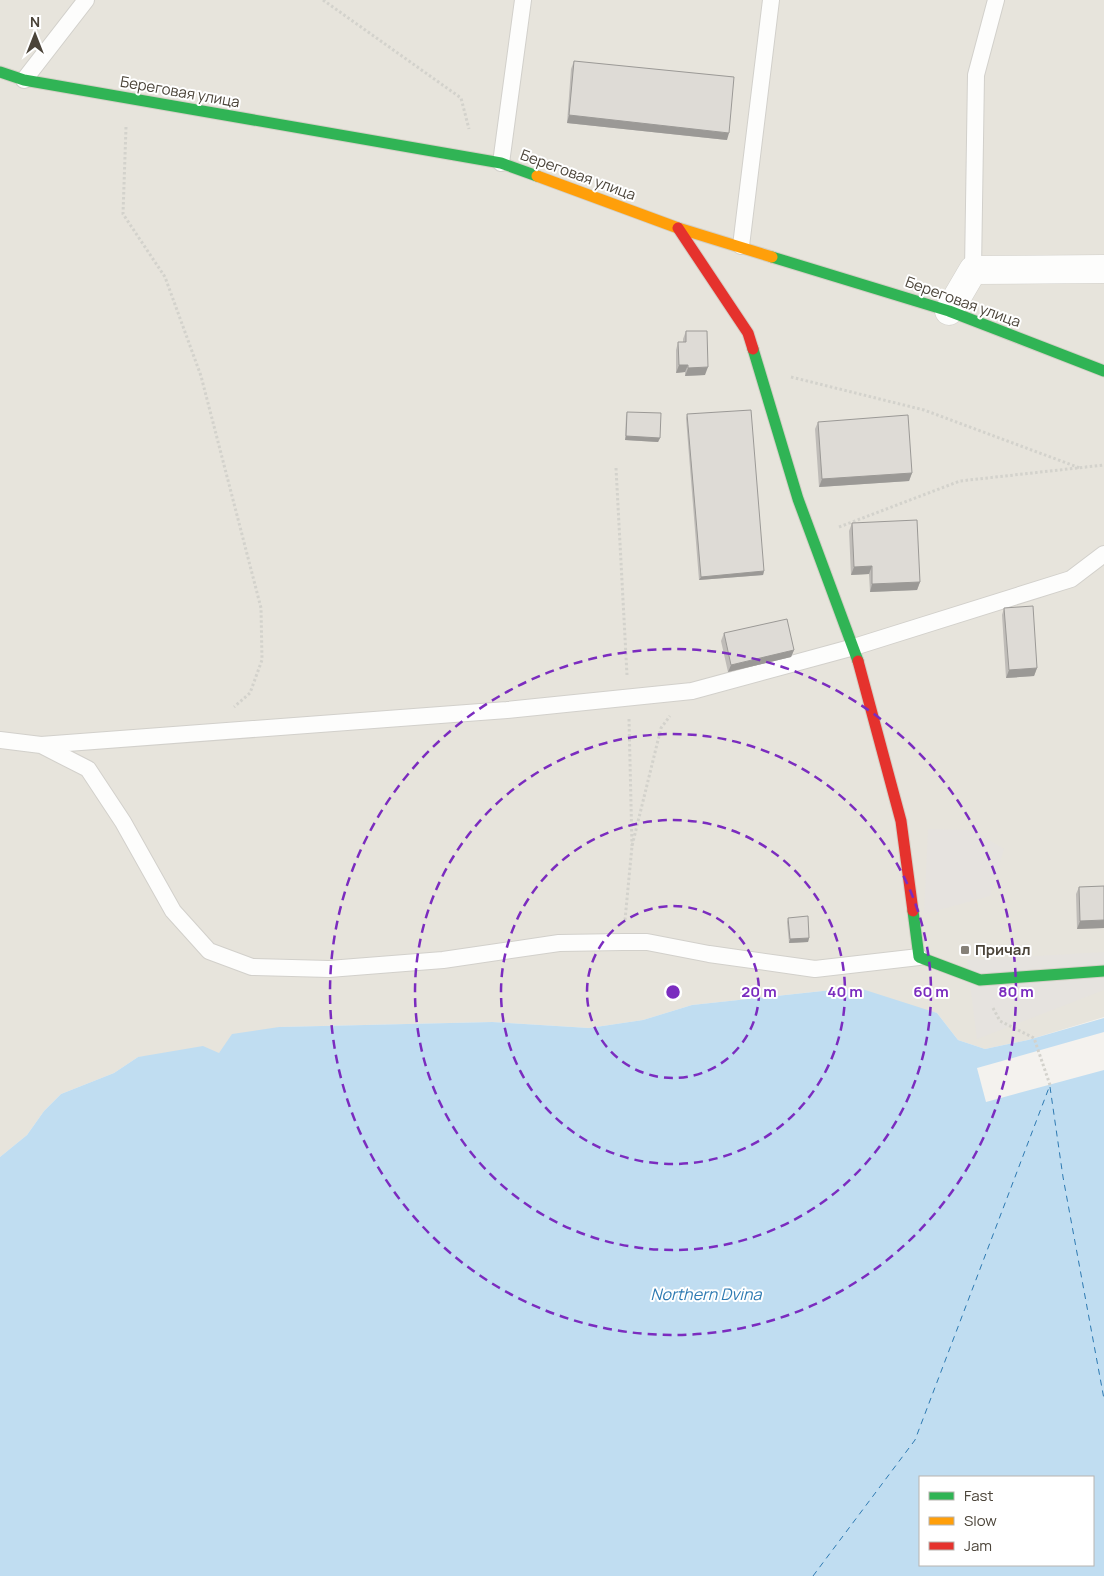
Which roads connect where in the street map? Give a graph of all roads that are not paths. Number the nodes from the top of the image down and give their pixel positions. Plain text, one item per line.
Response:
1 (86, 0) edge
2 (524, 0) edge
3 (771, 0) edge
4 (996, 0) edge
5 (0, 72) edge
6 (24, 80) junction
7 (501, 163) junction
8 (678, 228) junction
9 (741, 246) junction
10 (1104, 269) edge
11 (973, 270) junction
12 (949, 311) junction
13 (1104, 371) edge
14 (1104, 554) edge
15 (854, 647) junction
16 (0, 740) edge
17 (41, 744) junction
18 (919, 957) junction
19 (1104, 971) edge

1 - 6 lane
2 - 7 lane
3 - 9 lane
4 - 11 lane
5 - 6 street, Береговая улица
6 - 7 street, Береговая улица
7 - 8 street, Береговая улица
8 - 9 street, Береговая улица
8 - 15 street
9 - 12 street, Береговая улица
10 - 11 street
11 - 12 street
12 - 13 street, Береговая улица
14 - 15 lane
15 - 17 lane
15 - 18 street
16 - 17 lane
17 - 18 lane
18 - 19 street

